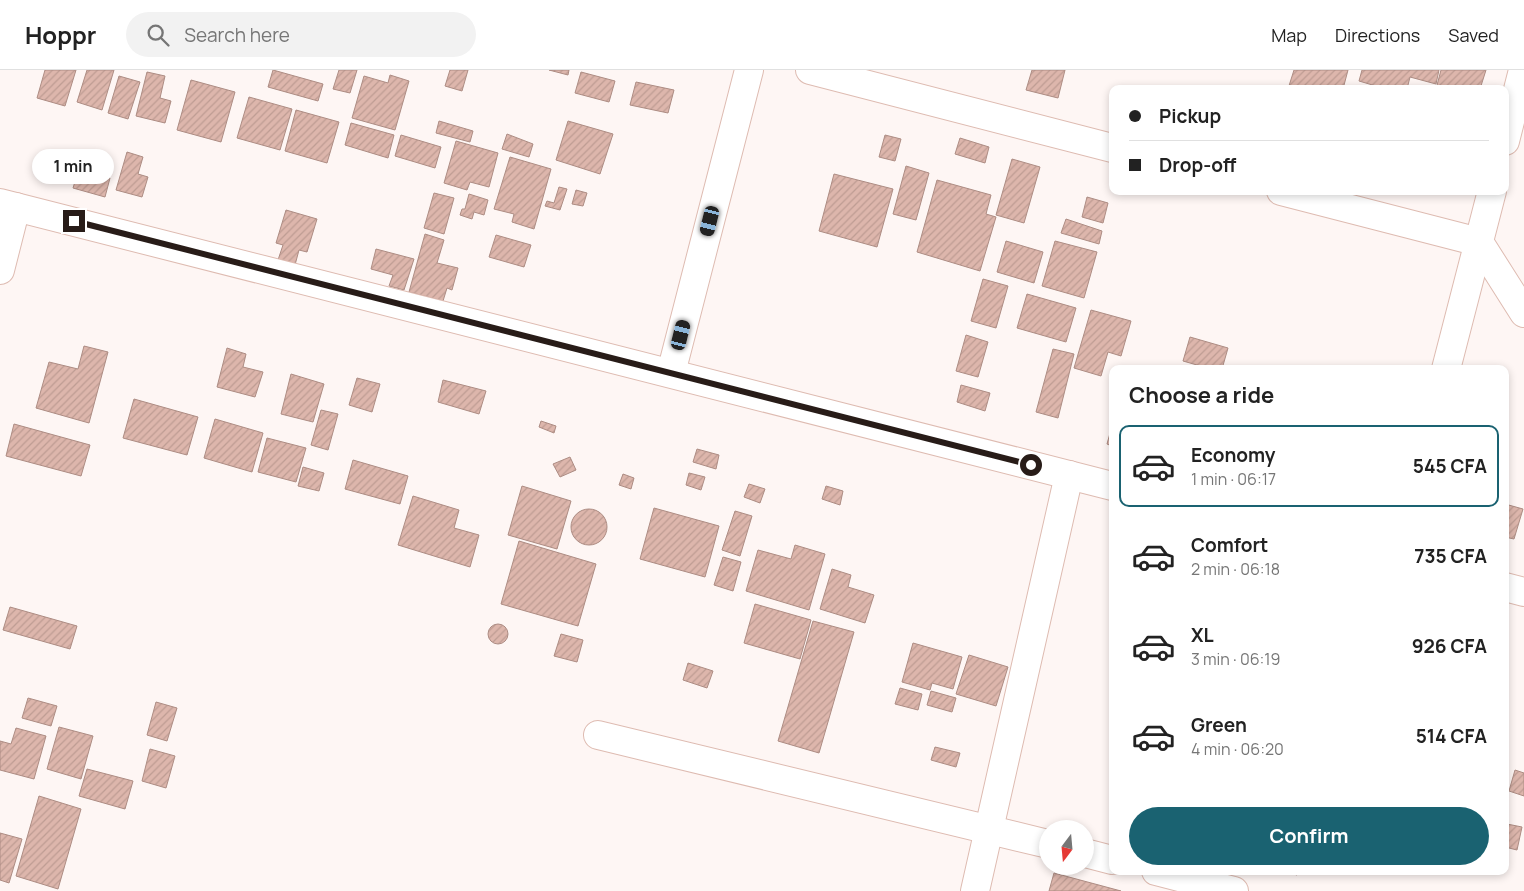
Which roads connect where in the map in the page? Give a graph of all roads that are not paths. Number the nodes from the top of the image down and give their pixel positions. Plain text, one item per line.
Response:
1 (749, 70) edge
2 (810, 70) edge
3 (1524, 70) edge
4 (1509, 126) edge
5 (1109, 147) edge
6 (1297, 195) edge
7 (1491, 195) edge
8 (8, 205) edge
9 (1479, 242) junction
10 (0, 270) edge
11 (1524, 313) edge
12 (1447, 365) edge
13 (671, 373) junction
14 (1069, 475) junction
15 (1109, 485) edge
16 (1509, 588) edge
17 (1524, 592) edge
18 (598, 735) dead end
19 (989, 829) junction
20 (1039, 842) edge
21 (1094, 855) edge
22 (1109, 859) edge
23 (1172, 875) edge
24 (975, 891) edge
25 (1234, 891) edge

1 - 13 street
2 - 5 street
3 - 4 street
6 - 9 street
7 - 9 street
8 - 10 street
8 - 13 street
9 - 11 street
9 - 12 street
13 - 14 street
14 - 15 street
14 - 19 street
16 - 17 street
18 - 19 street
19 - 20 street
19 - 24 street
21 - 22 street
23 - 25 street

